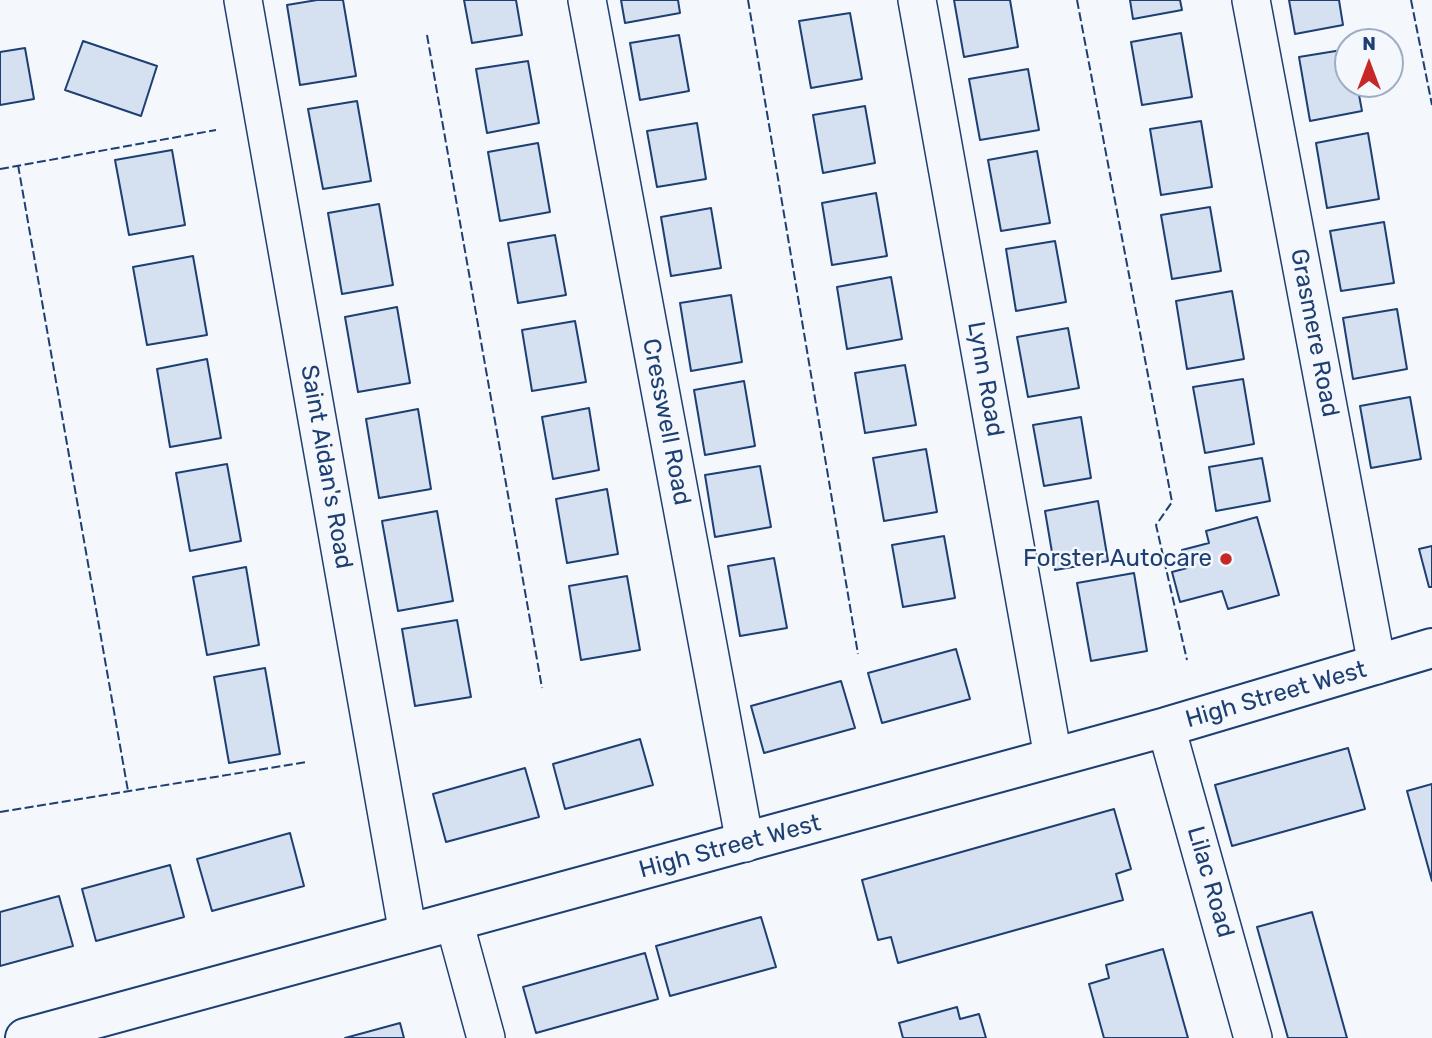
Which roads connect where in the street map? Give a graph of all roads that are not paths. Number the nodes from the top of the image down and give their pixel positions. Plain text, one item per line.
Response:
1 (243, 0) edge
2 (587, 0) edge
3 (916, 0) edge
4 (1251, 0) edge
5 (1432, 648) edge
6 (1377, 665) junction
7 (1166, 727) junction
8 (1053, 757) junction
9 (745, 843) junction
10 (454, 921) junction
11 (408, 934) junction
12 (25, 1038) edge
13 (486, 1038) edge
14 (1253, 1038) edge

1 - 11 street, Saint Aidan's Road
2 - 9 street, Cresswell Road
3 - 8 street, Lynn Road
4 - 6 street, Grasmere Road
5 - 6 main road, High Street West
6 - 7 main road, High Street West
7 - 8 main road, High Street West
7 - 14 street, Lilac Road
8 - 9 main road, High Street West
9 - 10 main road, High Street West
10 - 11 main road, High Street West
10 - 13 street
11 - 12 main road, High Street West

